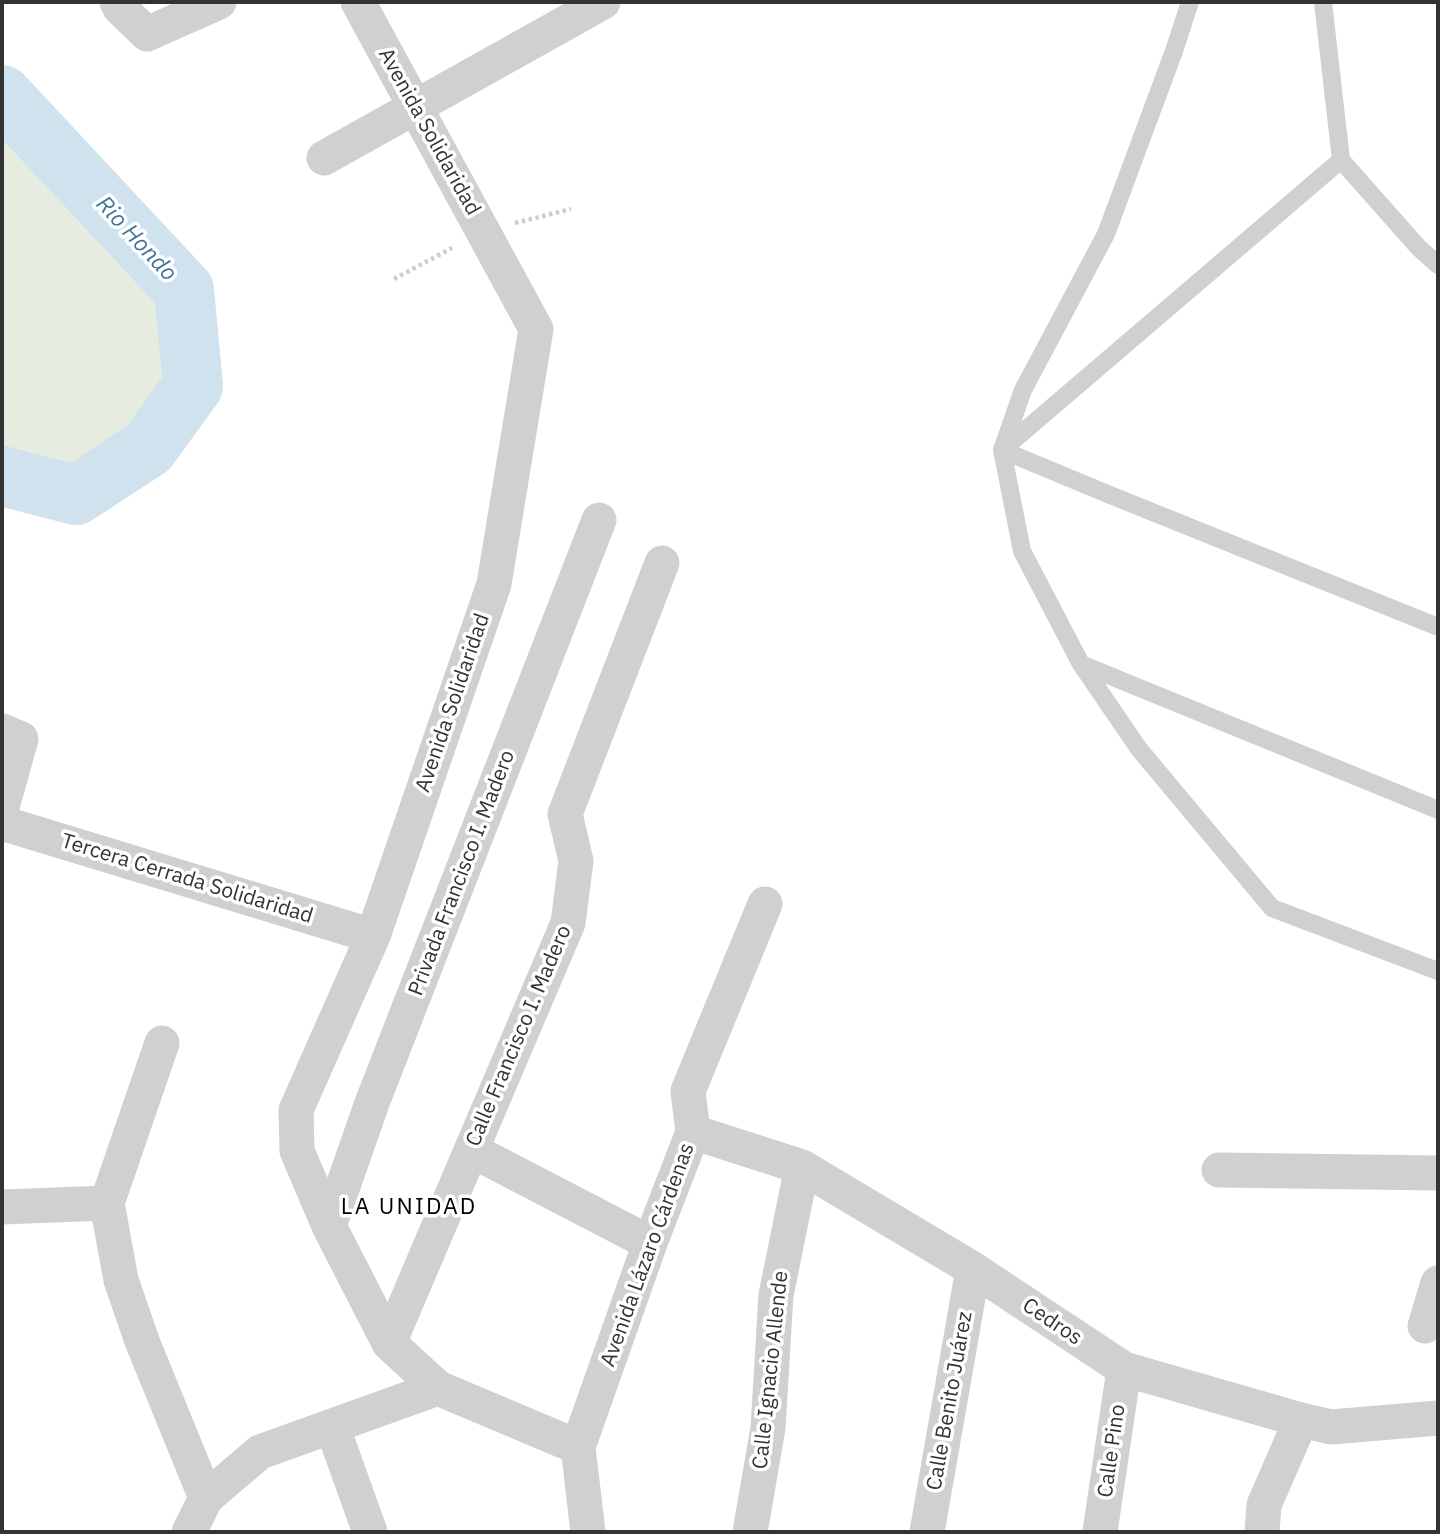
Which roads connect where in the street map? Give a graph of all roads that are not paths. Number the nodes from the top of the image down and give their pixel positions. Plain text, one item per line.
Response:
1 (117, 2) edge
2 (219, 2) edge
3 (358, 2) edge
4 (603, 2) edge
5 (1190, 2) edge
6 (1323, 2) edge
7 (416, 107) junction
8 (324, 158) dead end
9 (1341, 160) junction
10 (1438, 265) edge
11 (1002, 450) junction
12 (599, 520) dead end
13 (662, 563) dead end
14 (1438, 627) edge
15 (1081, 664) junction
16 (2, 731) edge
17 (2, 807) edge
18 (1438, 810) edge
19 (2, 822) edge
20 (765, 904) dead end
21 (373, 936) junction
22 (1438, 971) edge
23 (162, 1043) dead end
24 (693, 1132) junction
25 (471, 1150) junction
26 (802, 1167) junction
27 (1219, 1170) dead end
28 (1438, 1172) edge
29 (107, 1203) junction
30 (2, 1208) edge
31 (329, 1226) junction
32 (650, 1243) junction
33 (973, 1269) junction
34 (1438, 1283) edge
35 (1425, 1326) dead end
36 (389, 1343) junction
37 (1124, 1369) junction
38 (438, 1388) junction
39 (1438, 1419) edge
40 (1301, 1420) junction
41 (332, 1426) junction
42 (579, 1447) junction
43 (206, 1498) junction
44 (190, 1532) edge
45 (370, 1532) edge
46 (589, 1532) edge
47 (750, 1532) edge
48 (927, 1532) edge
49 (1100, 1532) edge
50 (1262, 1532) edge

1 - 2 street
3 - 7 street, Avenida Solidaridad
4 - 7 street
5 - 11 lane
6 - 9 lane
7 - 8 street
7 - 21 street, Avenida Solidaridad
9 - 10 lane
9 - 11 lane
11 - 14 lane
11 - 15 lane
12 - 31 street, Privada Francisco I. Madero
13 - 25 street, Calle Francisco I. Madero
15 - 18 lane
15 - 22 lane
16 - 17 street
19 - 21 street, Tercera Cerrada Solidaridad
20 - 24 street, Avenida Lázaro Cárdenas
21 - 31 street, Avenida Solidaridad
23 - 29 street
24 - 26 street, Cedros
24 - 32 street, Avenida Lázaro Cárdenas
25 - 32 street
25 - 36 street, Calle Francisco I. Madero
26 - 33 street, Cedros
26 - 47 street, Calle Ignacio Allende
27 - 28 street
29 - 30 street
29 - 43 street
31 - 36 street, Avenida Solidaridad
32 - 42 street, Avenida Lázaro Cárdenas
33 - 37 street, Cedros
33 - 48 street, Calle Benito Juárez
34 - 35 street
36 - 38 street, Avenida Solidaridad
37 - 40 street, Cedros
37 - 49 street, Calle Pino
38 - 41 street
38 - 42 street, Avenida Solidaridad
39 - 40 street, Cedros
40 - 50 street
41 - 43 street
41 - 45 street
42 - 46 street, Avenida Lázaro Cárdenas
43 - 44 street

